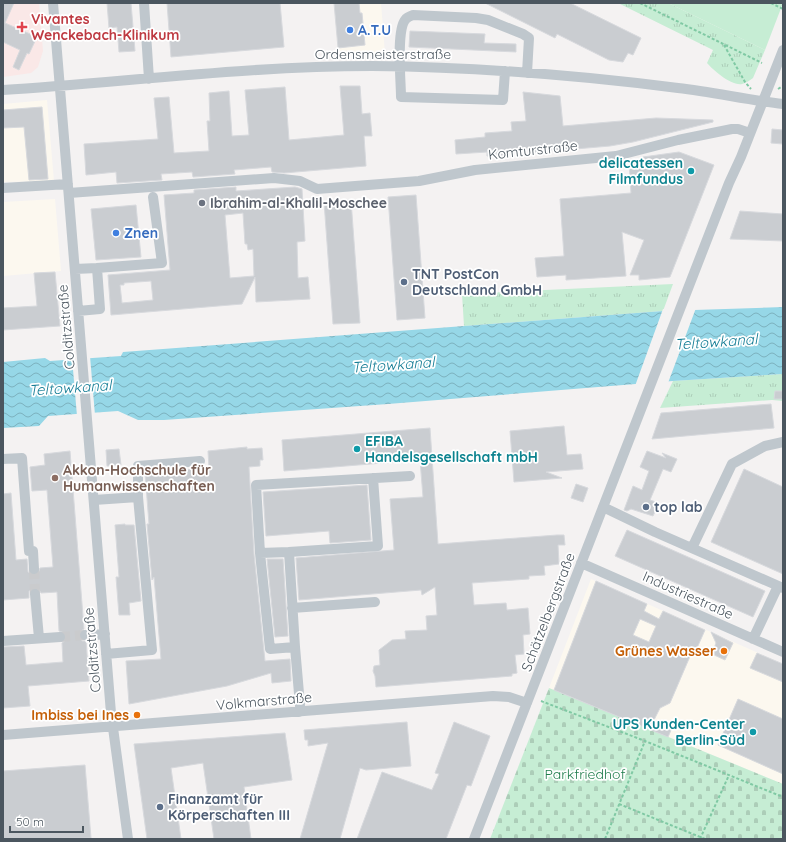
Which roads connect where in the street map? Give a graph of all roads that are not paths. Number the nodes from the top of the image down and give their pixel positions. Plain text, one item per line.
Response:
1 (53, 3) edge
2 (144, 3) edge
3 (781, 54) edge
4 (400, 67) junction
5 (504, 71) junction
6 (527, 72) junction
7 (783, 74) edge
8 (149, 79) junction
9 (60, 86) junction
10 (3, 90) edge
11 (762, 102) junction
12 (783, 104) edge
13 (750, 133) junction
14 (3, 188) edge
15 (68, 188) junction
16 (153, 197) dead end
17 (97, 268) junction
18 (75, 270) junction
19 (78, 311) junction
20 (783, 442) edge
21 (3, 459) edge
22 (200, 461) dead end
23 (410, 476) dead end
24 (373, 478) junction
25 (138, 497) junction
26 (94, 500) junction
27 (603, 507) junction
28 (692, 548) junction
29 (289, 552) junction
30 (260, 553) junction
31 (582, 563) junction
32 (34, 569) tunnel mouth
33 (780, 587) edge
34 (35, 594) tunnel mouth
35 (375, 602) dead end
36 (292, 608) junction
37 (104, 634) junction
38 (85, 635) tunnel mouth
39 (60, 637) tunnel mouth
40 (39, 638) junction
41 (753, 639) junction
42 (3, 641) edge
43 (295, 647) junction
44 (783, 652) edge
45 (106, 654) junction
46 (527, 703) junction
47 (300, 712) junction
48 (112, 727) junction
49 (3, 735) edge
50 (128, 839) edge
51 (474, 839) edge

1 - 9 street, Colditzstraße
2 - 8 street
3 - 7 street
3 - 11 street
4 - 5 street, Ordensmeisterstraße
4 - 5 street
4 - 6 street
4 - 8 street, Ordensmeisterstraße
5 - 6 street, Ordensmeisterstraße
6 - 11 street, Ordensmeisterstraße
8 - 9 street, Ordensmeisterstraße
9 - 10 street, Ordensmeisterstraße
9 - 15 street, Colditzstraße
11 - 12 street, Ordensmeisterstraße
11 - 13 street
13 - 15 street, Komturstraße
13 - 27 street, Schätzelbergstraße
14 - 15 street
15 - 18 street, Colditzstraße
16 - 17 street
17 - 18 street
17 - 19 street
18 - 19 street, Colditzstraße
19 - 26 street, Colditzstraße
20 - 28 street
21 - 32 street
22 - 25 street
23 - 24 street
24 - 29 street
24 - 30 street
25 - 26 street
25 - 45 street
26 - 37 street, Colditzstraße
27 - 28 street
27 - 31 street, Schätzelbergstraße
28 - 33 street
29 - 30 street
29 - 36 street
30 - 43 street
31 - 41 street, Industriestraße
31 - 46 street, Schätzelbergstraße
33 - 41 street
34 - 40 street
35 - 36 street
36 - 43 street
37 - 38 street
37 - 45 street, Colditzstraße
39 - 40 street
40 - 42 street
41 - 44 street, Industriestraße
43 - 47 street
45 - 48 street, Colditzstraße
46 - 47 street, Volkmarstraße
46 - 51 street, Schätzelbergstraße
47 - 48 street, Volkmarstraße
48 - 49 street, Volkmarstraße
48 - 50 street, Colditzstraße

